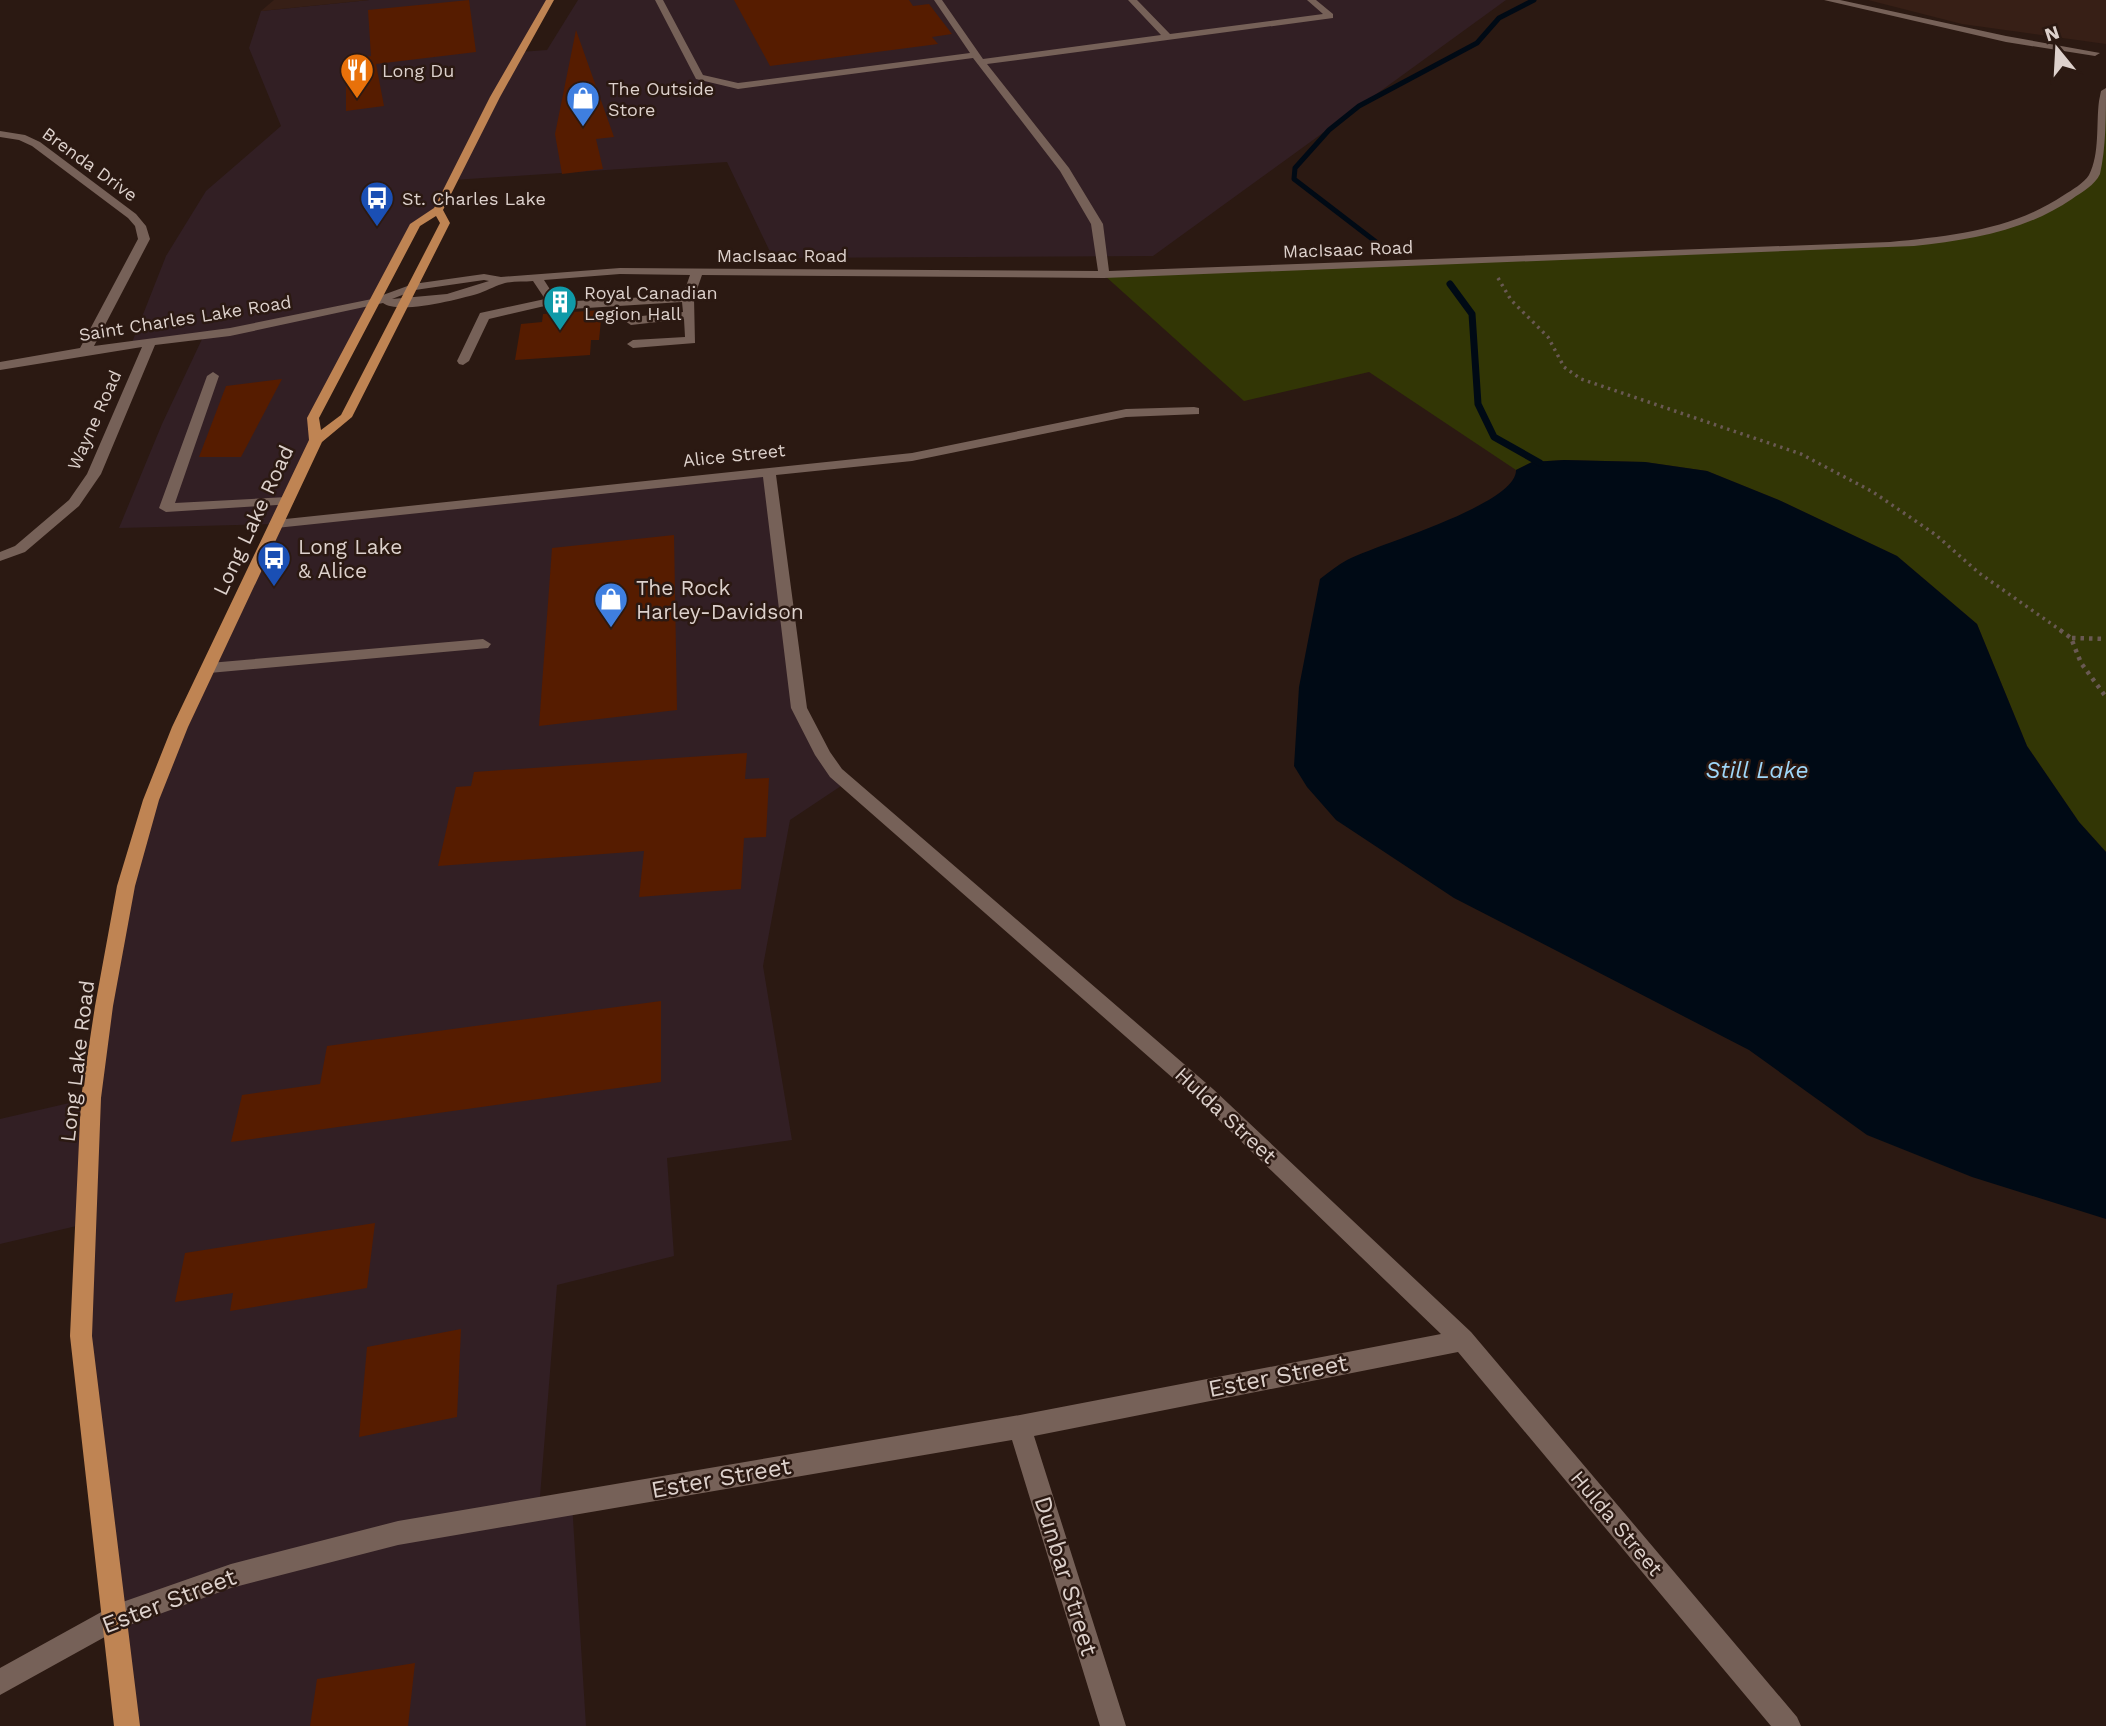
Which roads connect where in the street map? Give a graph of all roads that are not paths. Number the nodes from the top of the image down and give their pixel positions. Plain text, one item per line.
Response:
1 (550, 0) edge
2 (659, 0) edge
3 (938, 0) edge
4 (1132, 0) edge
5 (1311, 0) edge
6 (1828, 0) edge
7 (1168, 37) junction
8 (2095, 52) dead end
9 (978, 59) junction
10 (2106, 91) edge
11 (0, 134) edge
12 (438, 210) junction
13 (697, 272) junction
14 (1104, 275) junction
15 (536, 276) junction
16 (501, 280) junction
17 (413, 287) junction
18 (688, 298) junction
19 (552, 301) junction
20 (375, 302) junction
21 (405, 303) junction
22 (690, 315) junction
23 (631, 321) dead end
24 (150, 343) junction
25 (633, 344) dead end
26 (85, 351) junction
27 (463, 361) dead end
28 (0, 366) edge
29 (213, 376) dead end
30 (1194, 411) dead end
31 (316, 440) junction
32 (769, 471) junction
33 (287, 501) junction
34 (276, 524) junction
35 (0, 557) edge
36 (483, 644) dead end
37 (209, 668) junction
38 (1463, 1340) junction
39 (1020, 1427) junction
40 (114, 1618) junction
41 (0, 1682) edge
42 (127, 1726) edge
43 (1112, 1726) edge
44 (1788, 1726) edge

1 - 12 main road, Long Lake Road
2 - 9 street
3 - 9 street
4 - 7 street
5 - 7 street
6 - 8 street
7 - 9 street
9 - 14 street
10 - 14 street, MacIsaac Road
11 - 26 street, Brenda Drive
12 - 17 main road, Long Lake Road
12 - 20 main road, Long Lake Road
13 - 14 street, MacIsaac Road
13 - 15 street, MacIsaac Road
13 - 18 street
15 - 16 street, MacIsaac Road
15 - 19 street
16 - 17 street, MacIsaac Road
16 - 21 street, MacIsaac Road
17 - 20 street, MacIsaac Road
17 - 21 main road, Long Lake Road
18 - 19 street
18 - 22 street
19 - 27 street
20 - 21 street, MacIsaac Road
20 - 24 street, Saint Charles Lake Road
20 - 31 main road, Long Lake Road
21 - 31 main road, Long Lake Road
22 - 23 street
22 - 25 street
24 - 26 street, Saint Charles Lake Road
24 - 35 street, Wayne Road
26 - 28 street, Saint Charles Lake Road
29 - 33 street
30 - 32 street, Alice Street
31 - 33 main road, Long Lake Road
32 - 34 street, Alice Street
32 - 38 street, Hulda Street
33 - 34 main road, Long Lake Road
34 - 37 main road, Long Lake Road
36 - 37 street
37 - 40 main road, Long Lake Road
38 - 39 street, Ester Street
38 - 44 street, Hulda Street
39 - 40 street, Ester Street
39 - 43 street, Dunbar Street
40 - 41 street, Ester Street
40 - 42 main road, Long Lake Road

